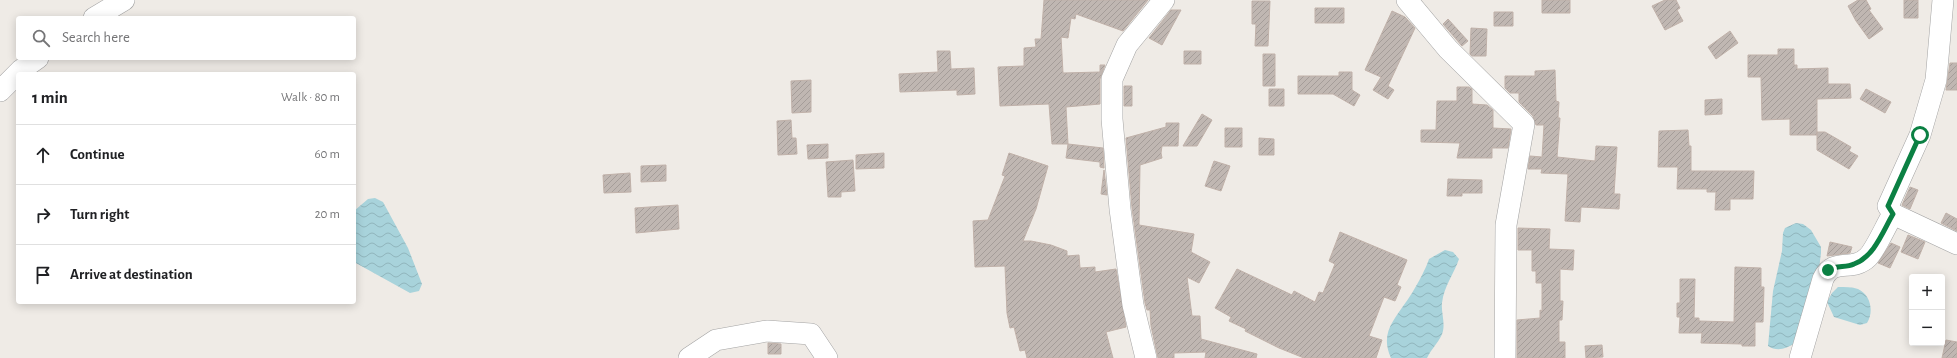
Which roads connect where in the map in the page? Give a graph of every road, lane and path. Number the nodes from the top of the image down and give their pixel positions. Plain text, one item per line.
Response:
1 (124, 0) edge
2 (1164, 0) edge
3 (1407, 0) edge
4 (1943, 0) edge
5 (97, 16) edge
6 (35, 60) edge
7 (19, 72) edge
8 (16, 75) edge
9 (0, 91) edge
10 (1893, 214) junction
11 (1957, 244) edge
12 (689, 358) edge
13 (827, 358) edge
14 (1146, 358) edge
15 (1505, 358) edge
16 (1800, 358) edge

1 - 5 street
2 - 14 street
3 - 15 street
4 - 10 street
6 - 7 street
8 - 9 street
10 - 11 street
10 - 16 street
12 - 13 street

